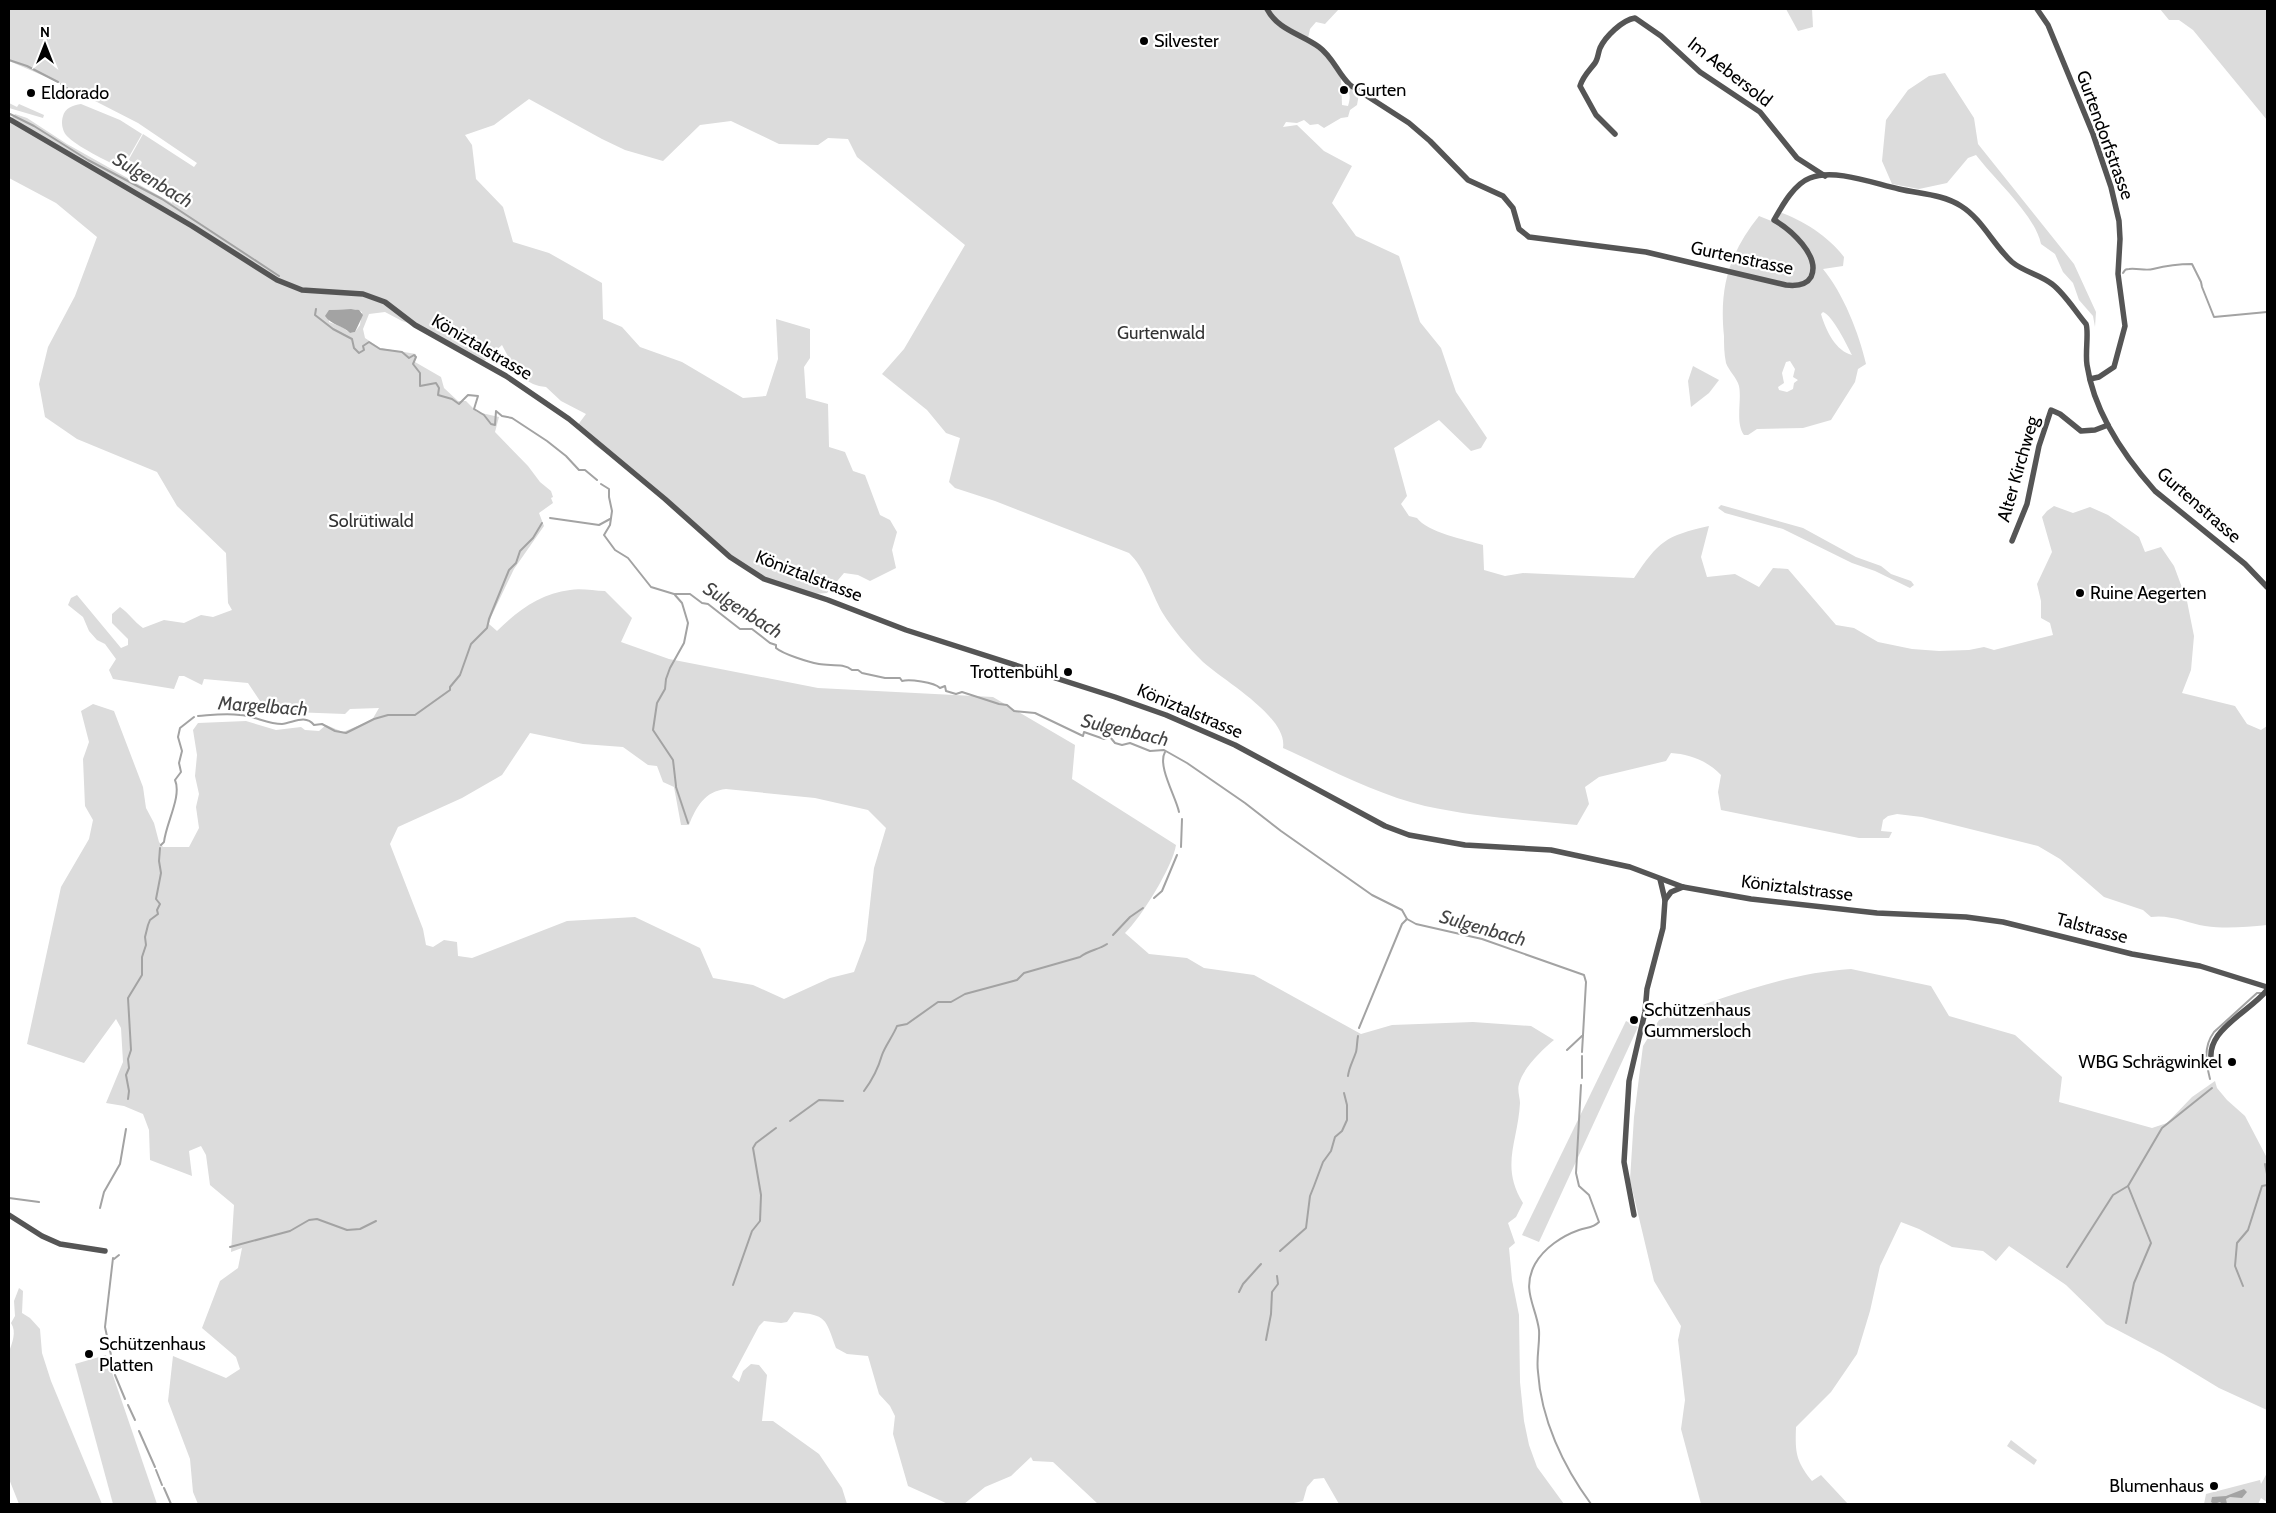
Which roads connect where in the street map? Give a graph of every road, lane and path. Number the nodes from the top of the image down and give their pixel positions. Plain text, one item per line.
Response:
1 (1267, 9) edge
2 (2037, 9) edge
3 (9, 119) edge
4 (1615, 134) dead end
5 (1825, 176) junction
6 (2090, 379) junction
7 (2108, 424) junction
8 (2012, 540) dead end
9 (2267, 587) edge
10 (1660, 879) junction
11 (1683, 887) junction
12 (1664, 900) junction
13 (1907, 915) joint
14 (2266, 990) edge
15 (2213, 1068) dead end
16 (9, 1215) edge
17 (1634, 1215) dead end
18 (105, 1251) dead end

1 - 5 street, Gurtenstrasse
2 - 6 street, Gurtendorfstrasse
3 - 10 street, Köniztalstrasse
4 - 5 street, Im Aebersold
5 - 6 street, Gurtenstrasse
6 - 7 street, Gurtenstrasse
7 - 8 street, Alter Kirchweg
7 - 9 street, Gurtenstrasse
10 - 11 street, Köniztalstrasse
10 - 12 street
11 - 12 street
11 - 13 street, Köniztalstrasse
12 - 17 street
13 - 14 street, Talstrasse
14 - 15 street
16 - 18 street

